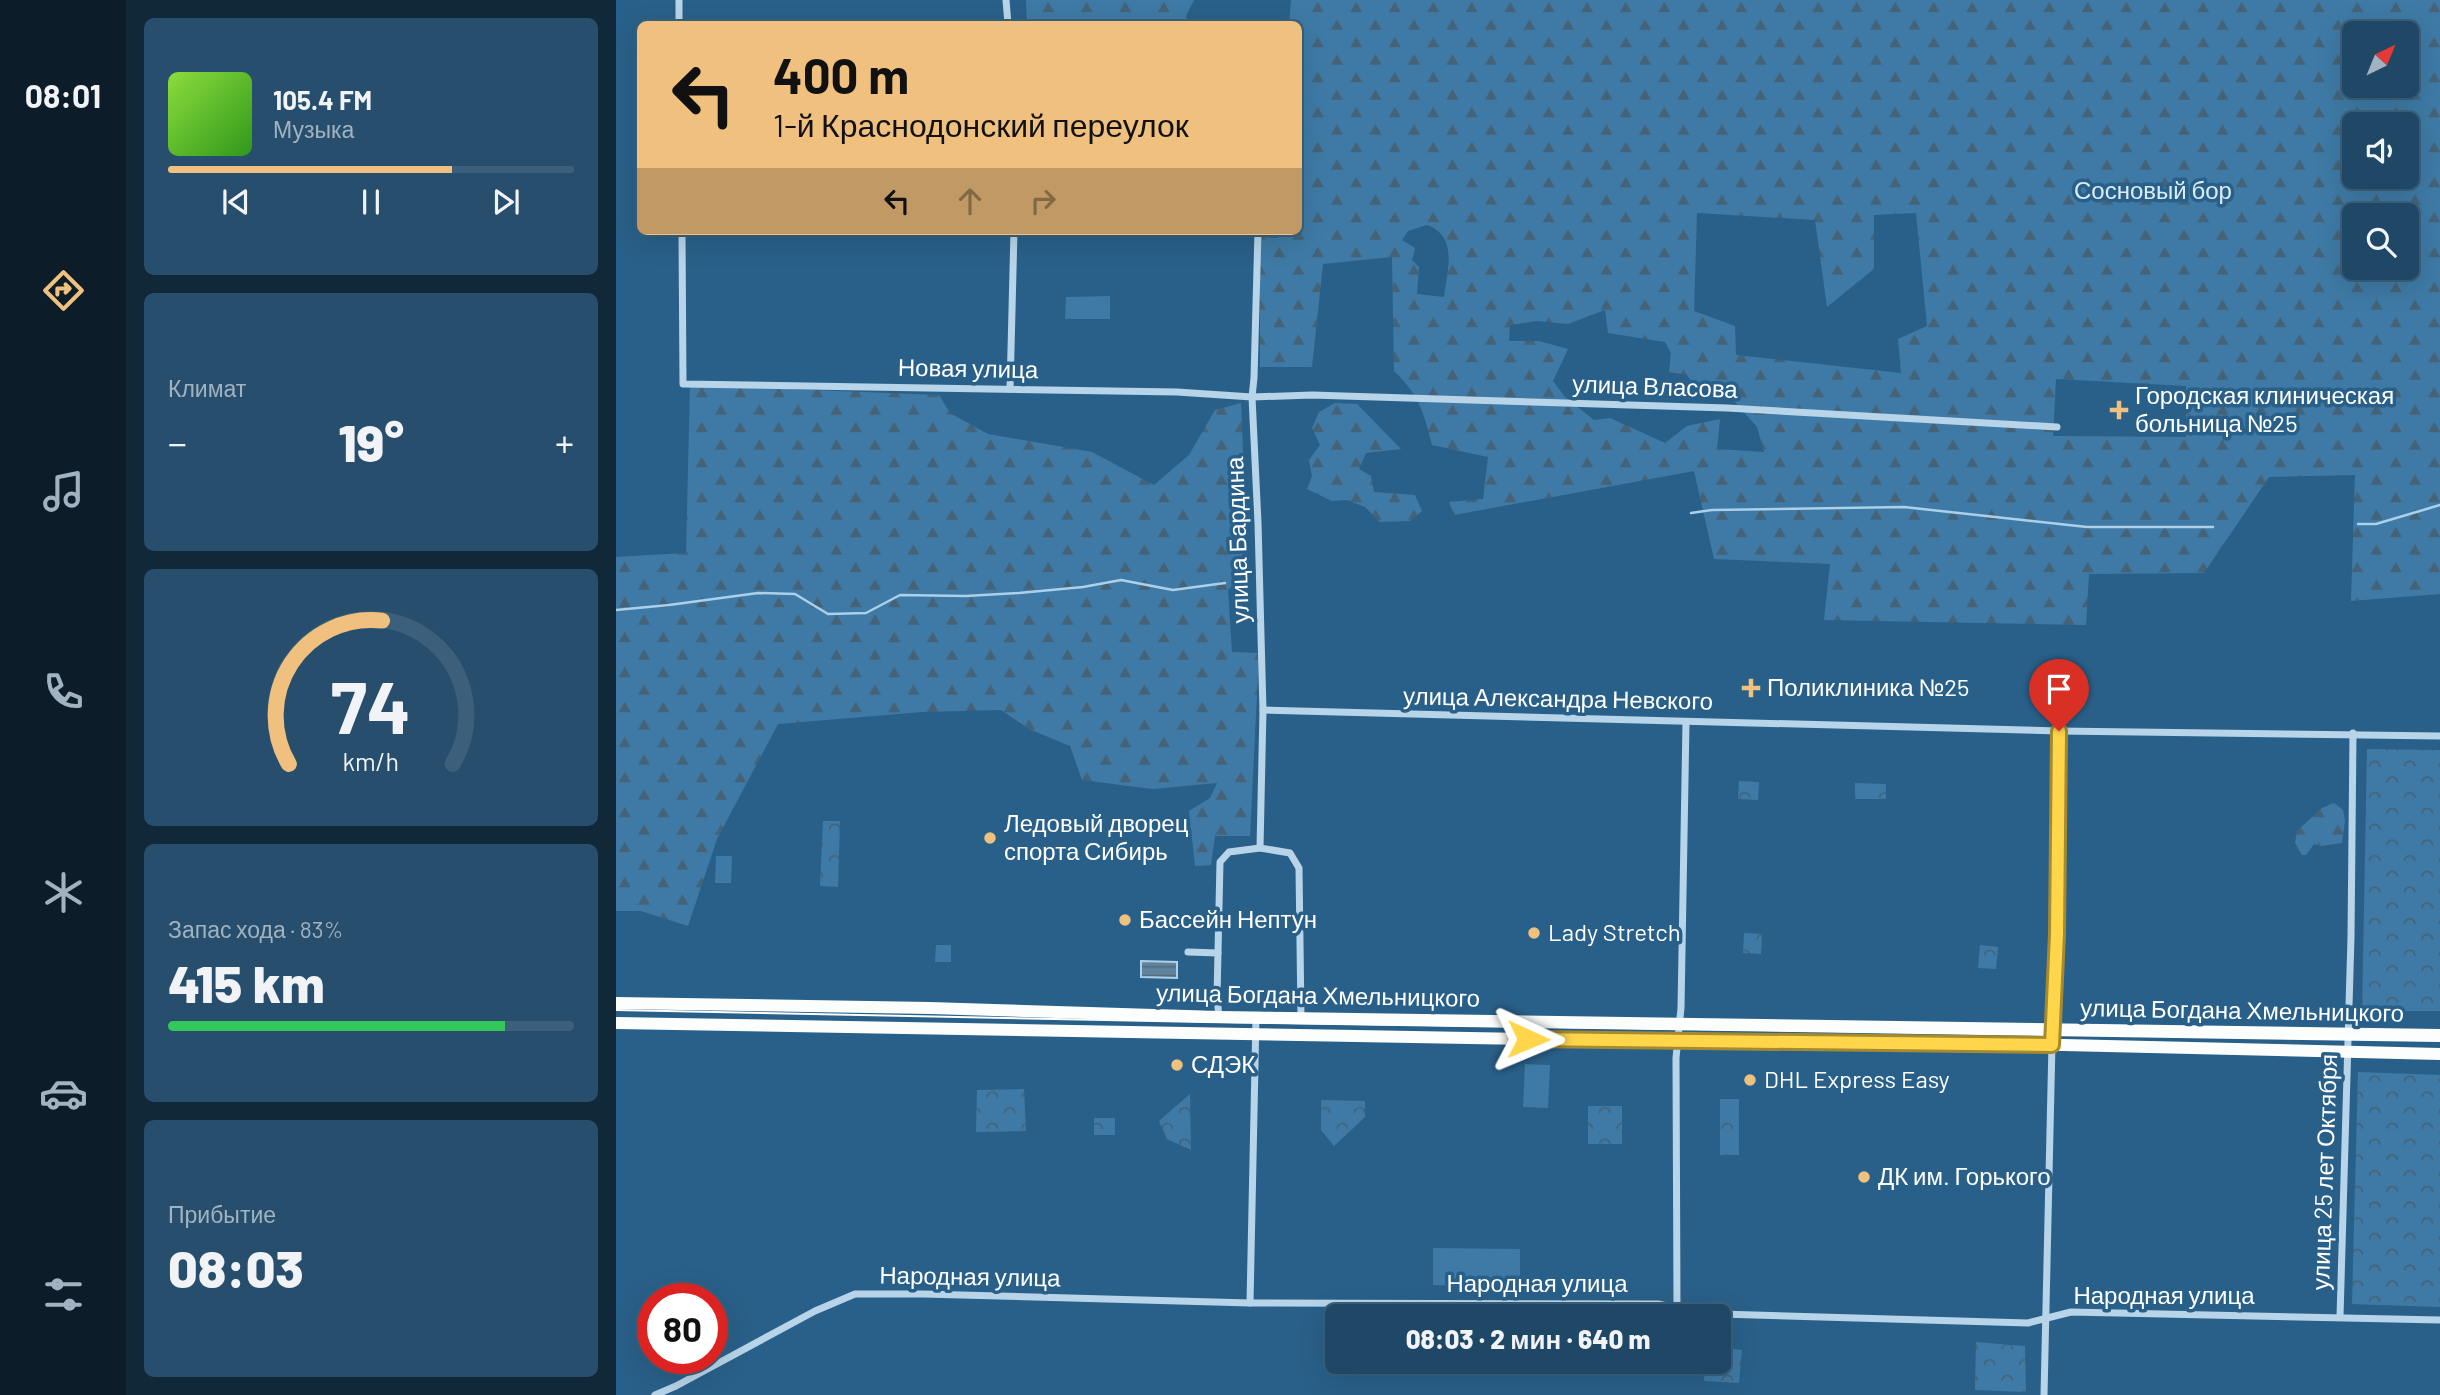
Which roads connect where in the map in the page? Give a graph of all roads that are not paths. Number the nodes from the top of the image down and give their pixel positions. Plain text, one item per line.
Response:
1 (679, 0) edge
2 (1006, 0) edge
3 (680, 21) edge
4 (1008, 21) edge
5 (682, 235) edge
6 (1014, 235) edge
7 (1258, 235) edge
8 (1010, 388) junction
9 (1252, 397) junction
10 (2057, 427) dead end
11 (1263, 710) junction
12 (1686, 722) junction
13 (2059, 731) junction
14 (2353, 733) junction
15 (2440, 736) edge
16 (1260, 848) junction
17 (1188, 952) dead end
18 (1218, 953) junction
19 (616, 1003) edge
20 (1219, 1017) junction
21 (1256, 1017) junction
22 (1301, 1017) junction
23 (616, 1023) edge
24 (1680, 1023) junction
25 (2053, 1028) junction
26 (2348, 1034) junction
27 (1255, 1035) junction
28 (2440, 1035) edge
29 (1678, 1041) junction
30 (2052, 1045) junction
31 (2348, 1051) junction
32 (2440, 1054) edge
33 (1250, 1303) junction
34 (1658, 1304) edge
35 (1678, 1304) edge
36 (1731, 1314) edge
37 (2340, 1317) junction
38 (2048, 1318) junction
39 (2440, 1320) edge
40 (655, 1395) edge
41 (2044, 1395) edge

1 - 3 street
2 - 4 street
5 - 8 street, Новая улица
6 - 8 street
7 - 9 street, улица Бардина
8 - 9 street, Новая улица
9 - 10 street, улица Власова
9 - 11 street, улица Бардина
11 - 12 street, улица Александра Невского
11 - 16 street, улица Бардина
12 - 13 street, улица Александра Невского
12 - 24 street
13 - 14 street, улица Александра Невского
13 - 25 street
14 - 15 street, улица Александра Невского
14 - 26 street, улица 25 лет Октября
16 - 18 street
16 - 22 street
17 - 18 street
18 - 20 street
19 - 20 highway, улица Богдана Хмельницкого
20 - 21 highway, улица Богдана Хмельницкого
21 - 22 highway, улица Богдана Хмельницкого
21 - 27 street
22 - 24 highway, улица Богдана Хмельницкого
23 - 27 highway, улица Богдана Хмельницкого
24 - 25 highway, улица Богдана Хмельницкого
24 - 29 street
25 - 26 highway, улица Богдана Хмельницкого
25 - 30 street
26 - 28 highway, улица Богдана Хмельницкого
26 - 31 street, улица 25 лет Октября
27 - 29 highway, улица Богдана Хмельницкого
27 - 33 street
29 - 30 highway, улица Богдана Хмельницкого
29 - 35 street
30 - 31 highway, улица Богдана Хмельницкого
30 - 38 street
31 - 32 highway, улица Богдана Хмельницкого
31 - 37 street, улица 25 лет Октября
33 - 34 street, Народная улица
33 - 40 street, Народная улица
36 - 38 street, Народная улица
37 - 38 street, Народная улица
37 - 39 street, Народная улица
38 - 41 street

